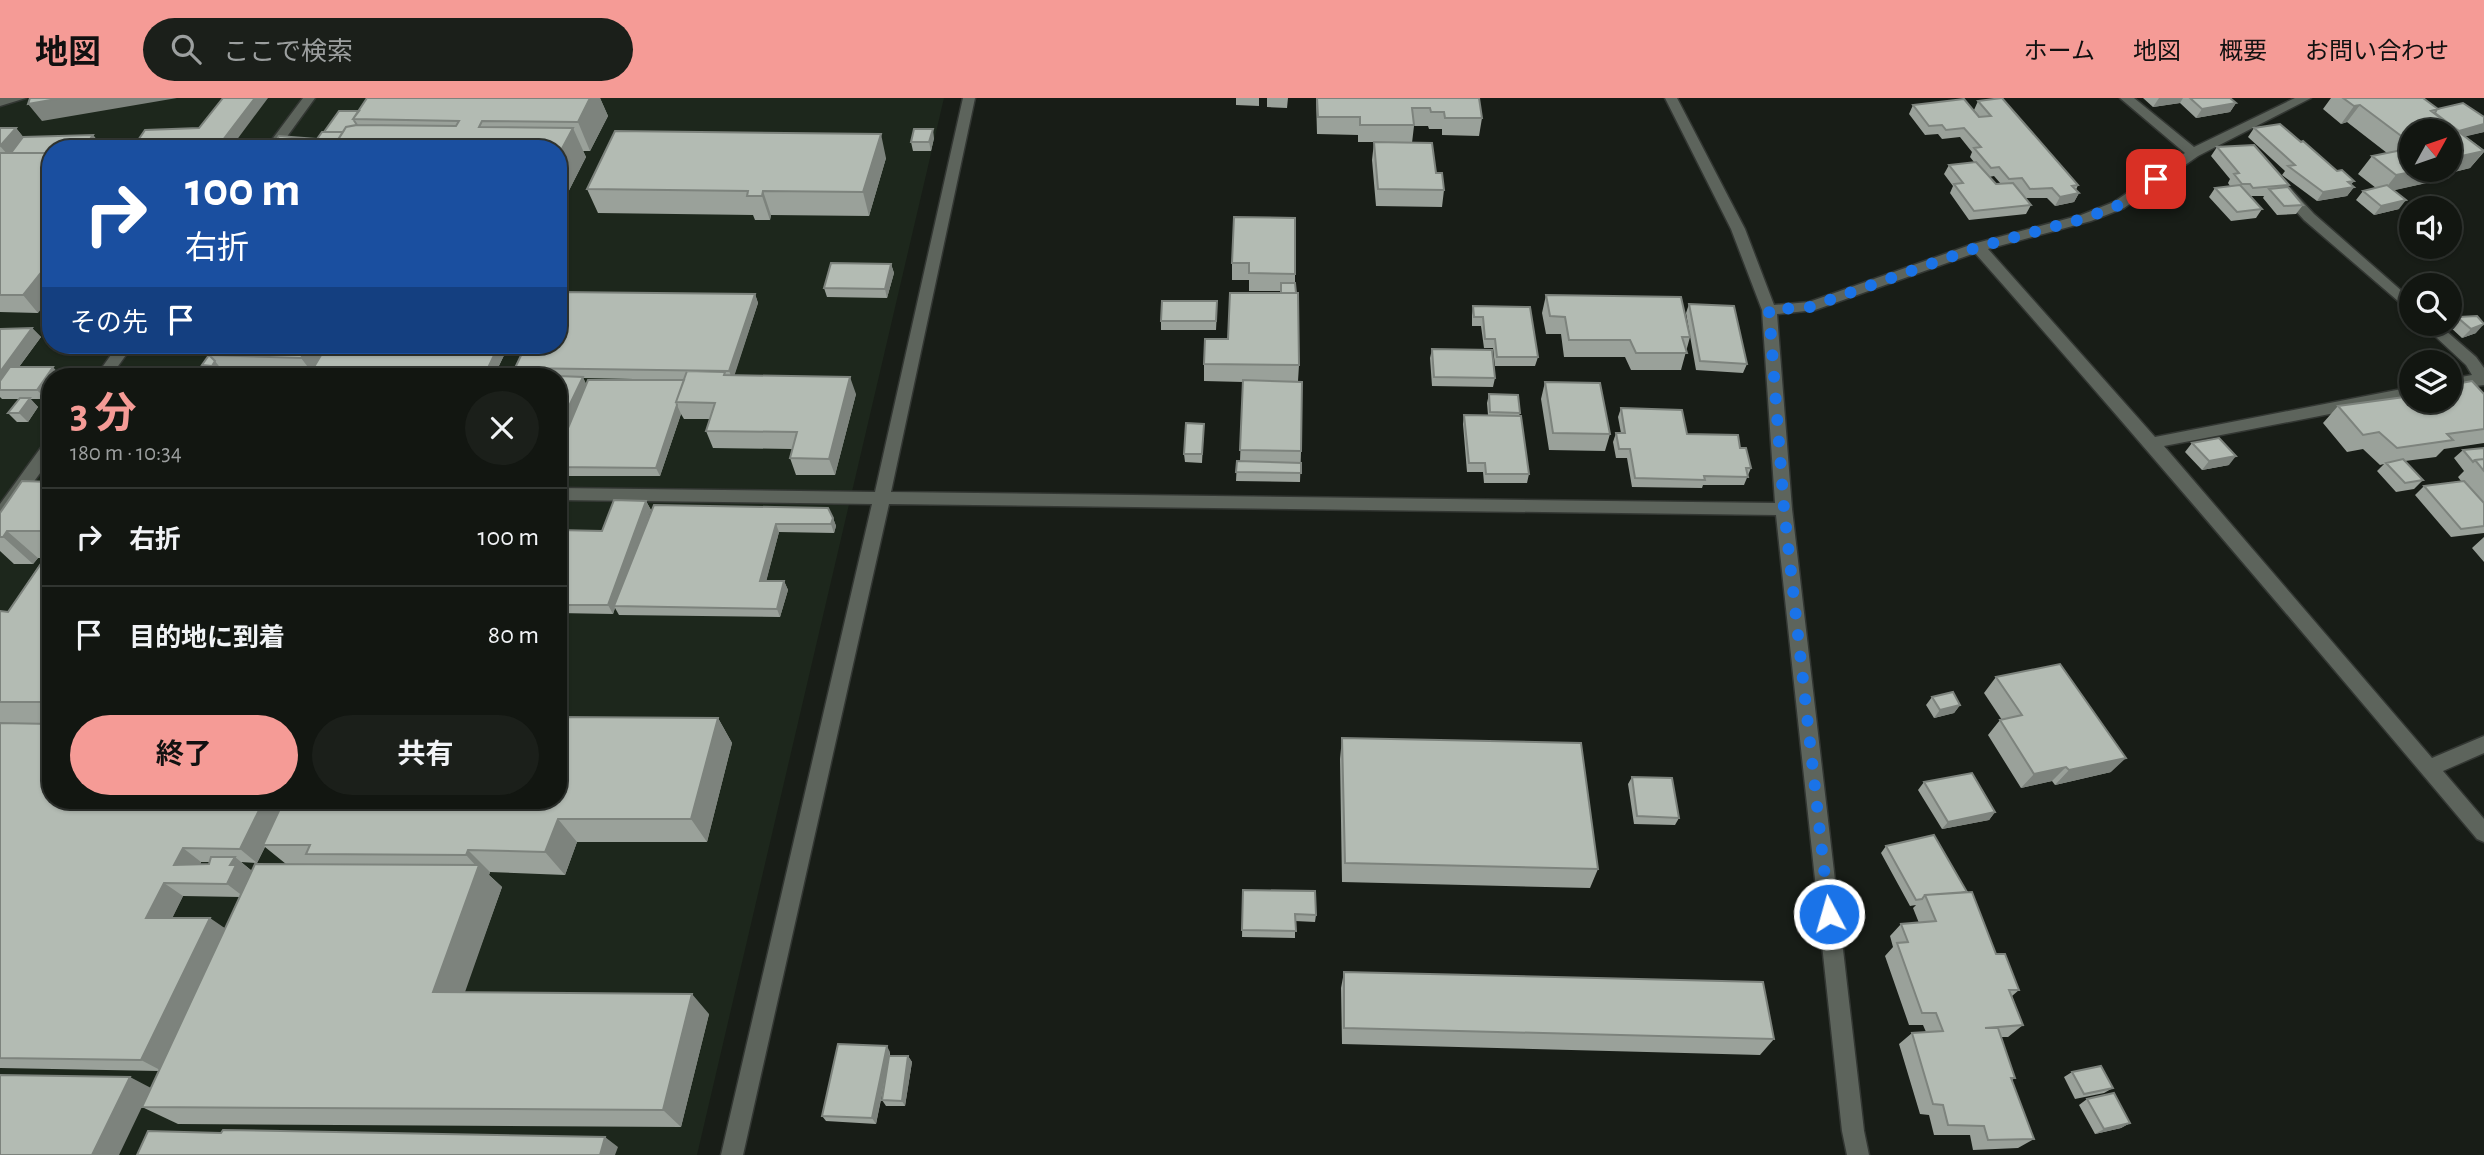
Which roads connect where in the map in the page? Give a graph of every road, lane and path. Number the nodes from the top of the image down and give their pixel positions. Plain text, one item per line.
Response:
1 (20, 98) edge
2 (309, 98) edge
3 (969, 98) edge
4 (1671, 98) edge
5 (2126, 98) edge
6 (2305, 98) edge
7 (0, 102) edge
8 (278, 140) edge
9 (2193, 153) junction
10 (2275, 180) edge
11 (1978, 247) junction
12 (2399, 297) edge
13 (1769, 310) junction
14 (2443, 336) edge
15 (2483, 379) edge
16 (2462, 382) edge
17 (2399, 395) edge
18 (2152, 443) junction
19 (42, 458) edge
20 (21, 486) junction
21 (41, 486) edge
22 (567, 494) edge
23 (882, 498) junction
24 (1784, 509) junction
25 (0, 516) edge
26 (2484, 744) edge
27 (2428, 769) junction
28 (2484, 833) edge
29 (732, 1155) edge
30 (1858, 1155) edge

1 - 7 street
2 - 8 street
3 - 23 street
4 - 13 street
5 - 9 street
6 - 9 street
9 - 11 street
10 - 12 street
11 - 13 street
11 - 18 street
13 - 24 street
14 - 15 street
15 - 16 street
17 - 18 street
18 - 27 street
19 - 20 street
20 - 21 street
20 - 25 street
22 - 23 street
23 - 24 street
23 - 29 street
24 - 30 street
26 - 27 street
27 - 28 street

